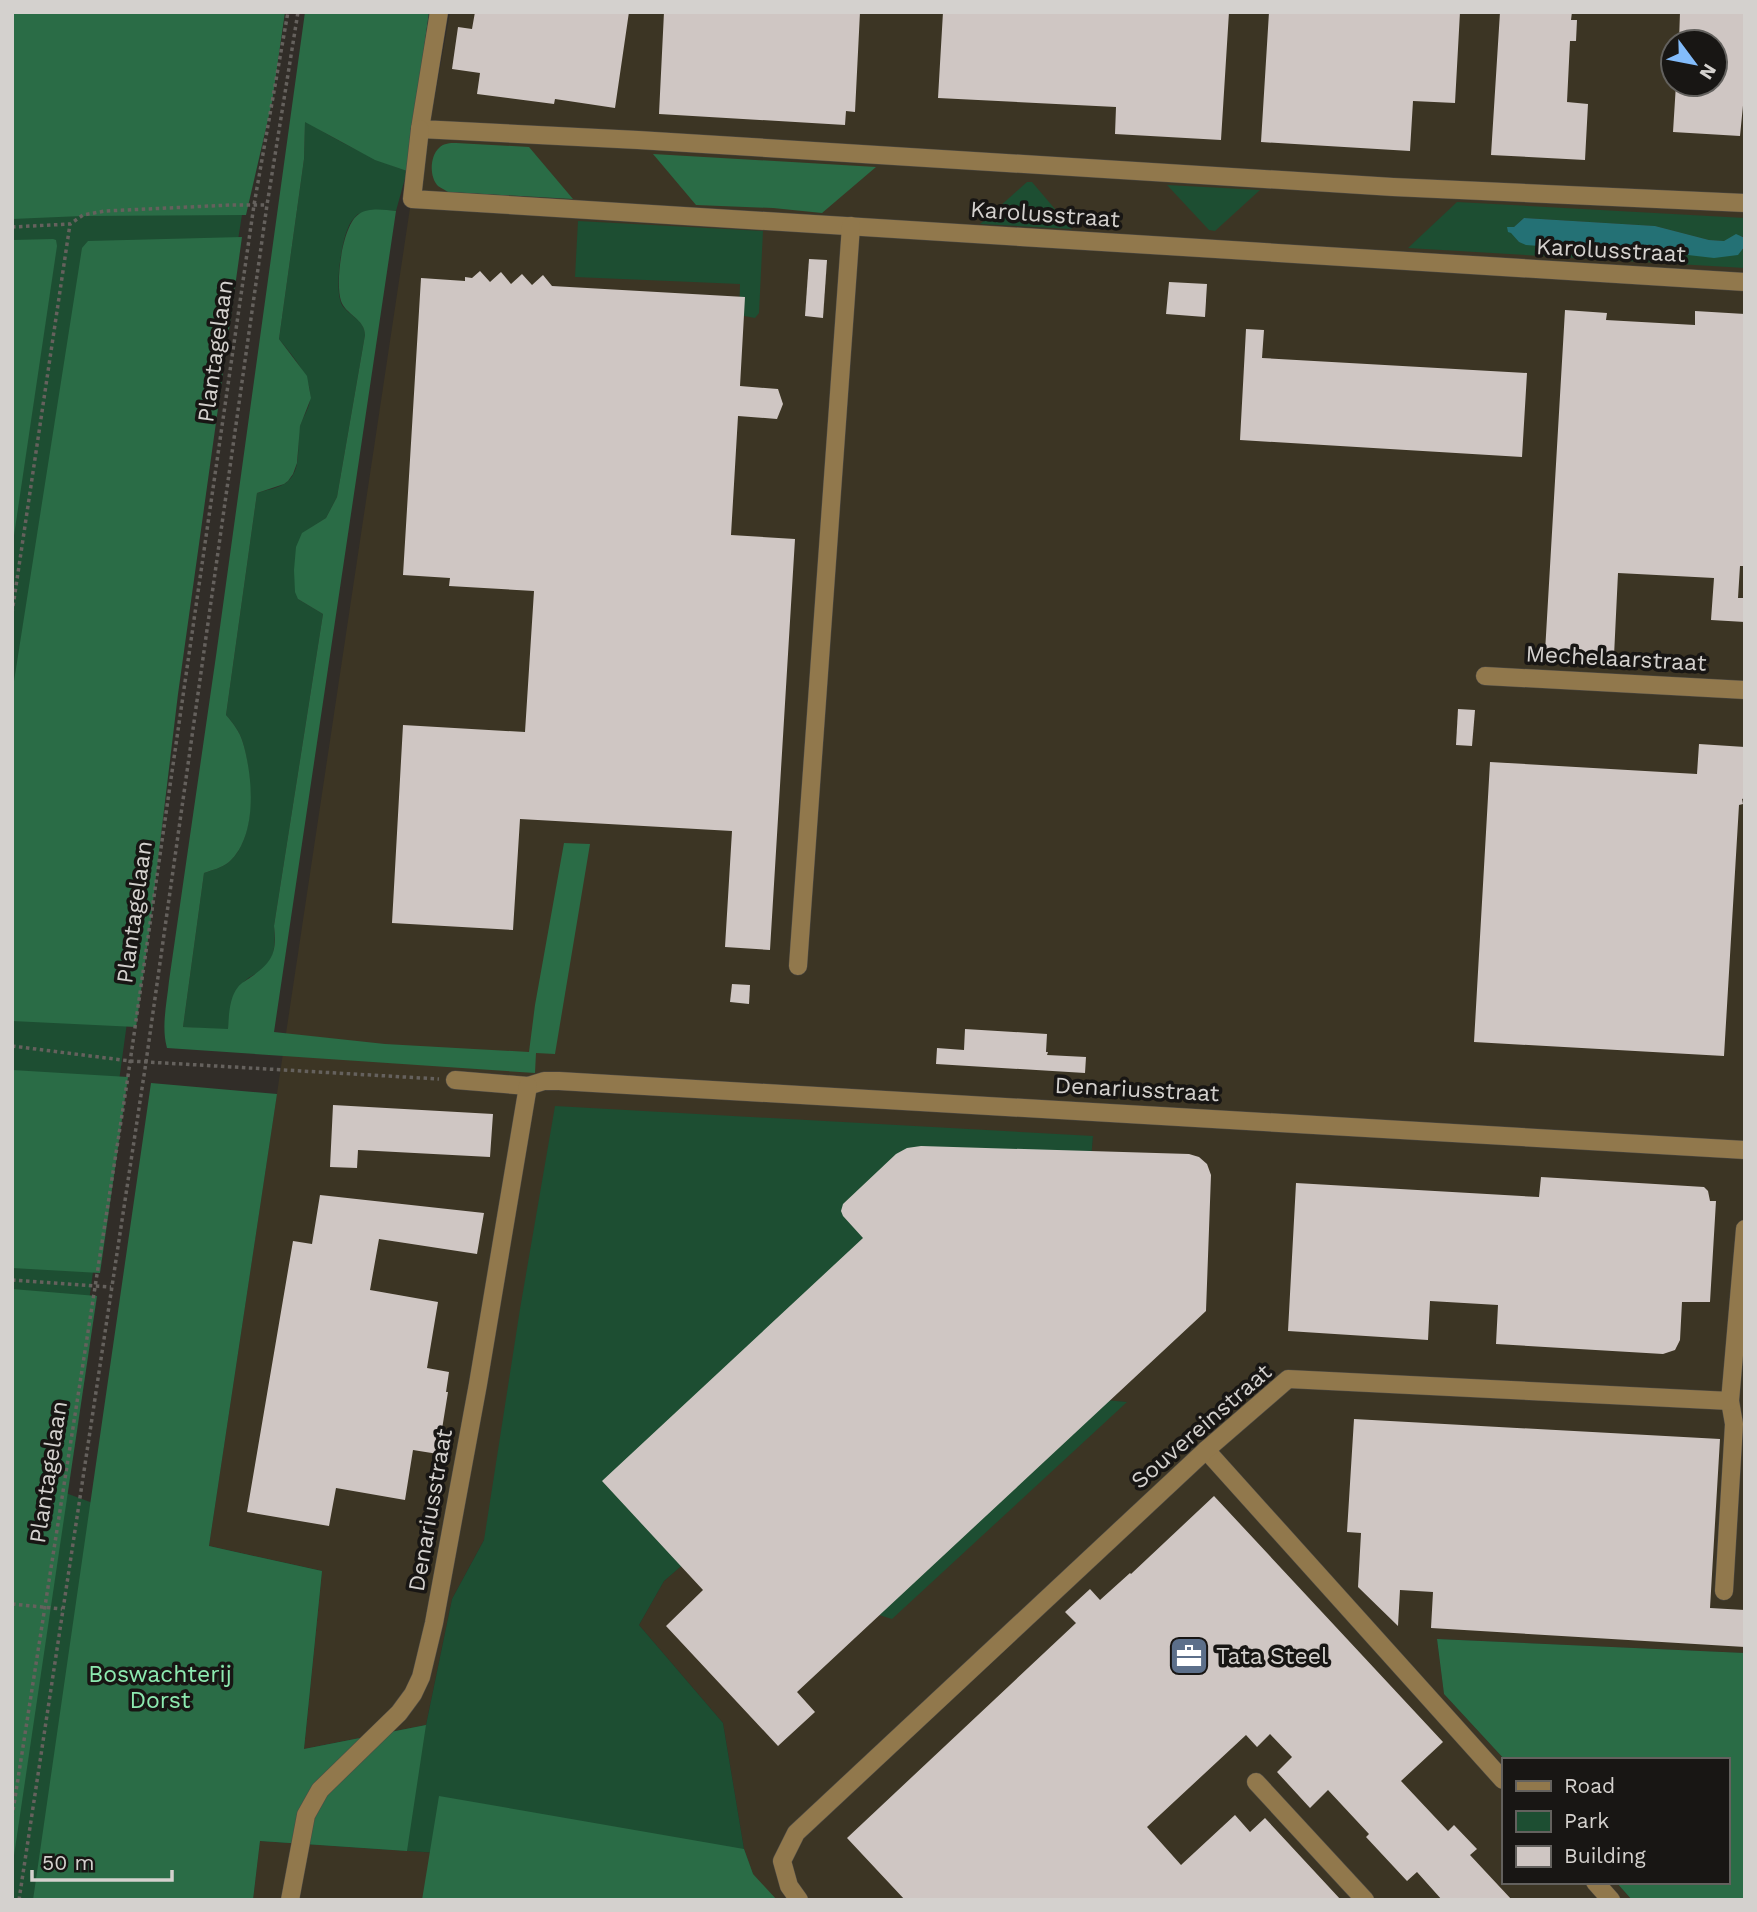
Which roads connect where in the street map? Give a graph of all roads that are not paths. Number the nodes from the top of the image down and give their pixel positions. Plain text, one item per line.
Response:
1 (439, 12) edge
2 (420, 129) junction
3 (1745, 203) edge
4 (851, 226) junction
5 (1745, 282) edge
6 (1485, 676) dead end
7 (1745, 690) edge
8 (798, 966) dead end
9 (455, 1080) road end
10 (528, 1087) junction
11 (1745, 1150) edge
12 (1745, 1229) edge
13 (1730, 1401) junction
14 (1206, 1450) junction
15 (1724, 1591) dead end
16 (1502, 1779) edge
17 (1256, 1782) dead end
18 (1597, 1884) edge
19 (290, 1900) edge
20 (799, 1900) edge
21 (1365, 1900) edge
22 (1611, 1900) edge

1 - 2 street, Karolusstraat
2 - 3 street
2 - 4 street, Karolusstraat
4 - 5 street, Karolusstraat
4 - 8 street
6 - 7 street, Mechelaarstraat
9 - 10 street, Denariusstraat
10 - 11 street, Denariusstraat
10 - 19 street, Denariusstraat
12 - 13 street
13 - 14 street, Souvereinstraat
13 - 15 street
14 - 16 street
14 - 20 street, Souvereinstraat
17 - 21 street
18 - 22 street

